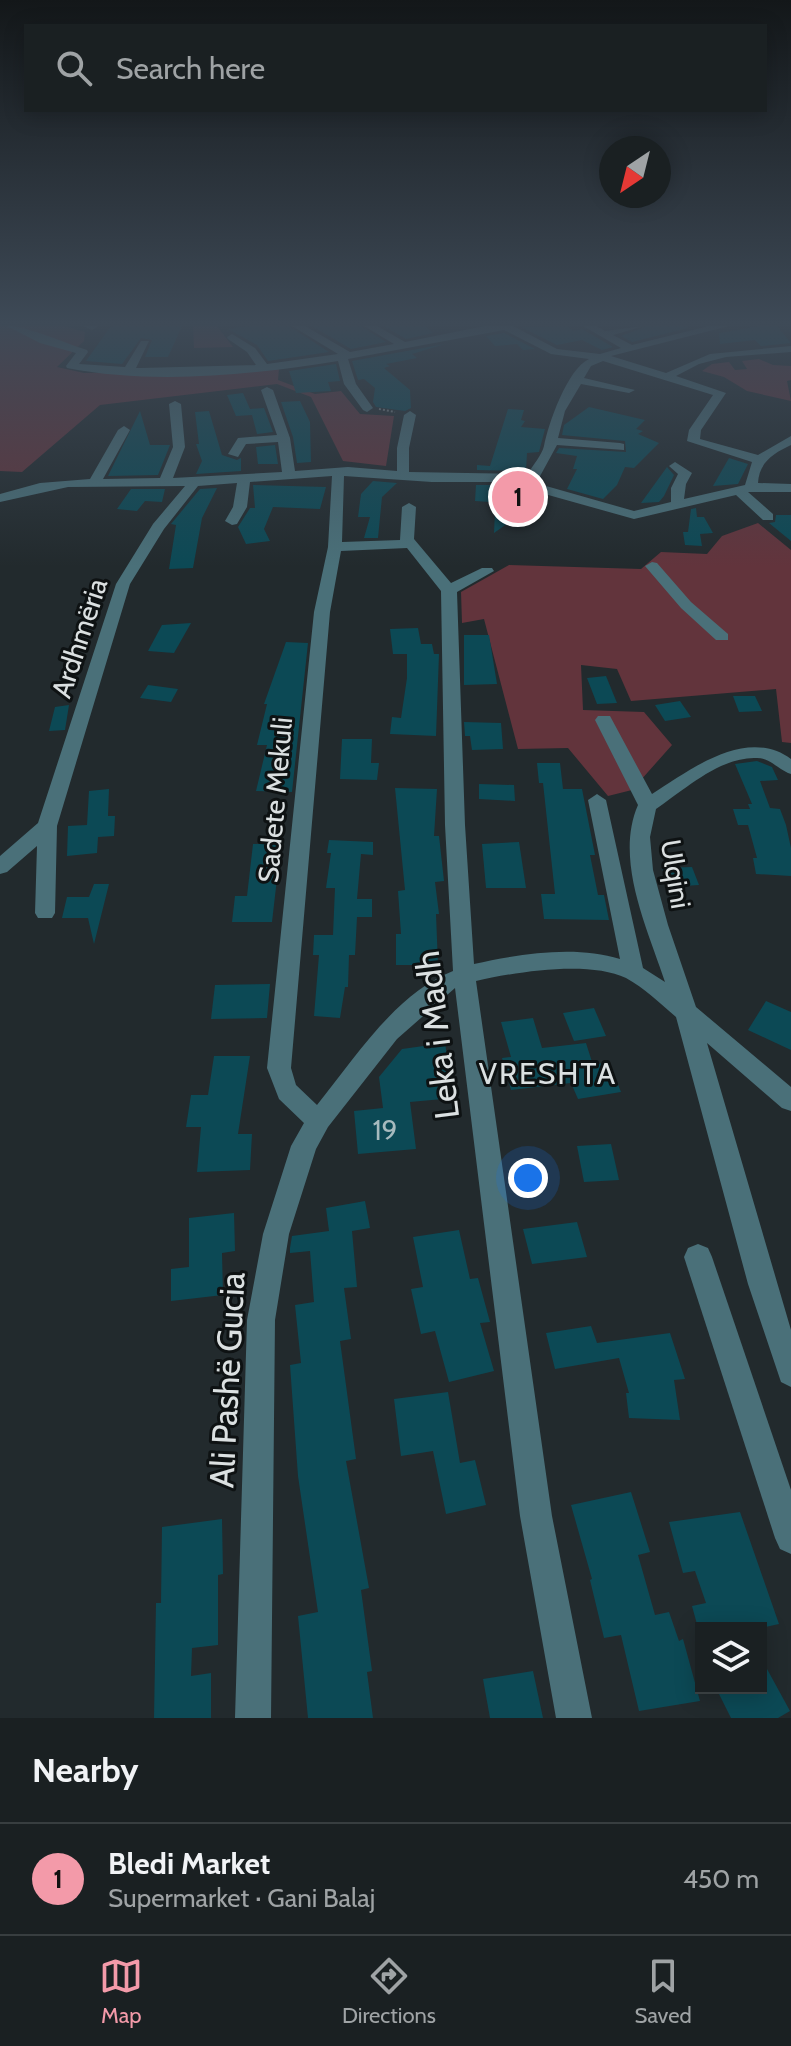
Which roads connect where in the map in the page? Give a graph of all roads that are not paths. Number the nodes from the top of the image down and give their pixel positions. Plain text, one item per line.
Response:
1 (175, 406) edge
2 (273, 406) edge
3 (562, 406) edge
4 (711, 406) edge
5 (410, 415) road end
6 (124, 430) dead end
7 (284, 438) junction
8 (791, 440) edge
9 (549, 441) junction
10 (620, 447) dead end
11 (234, 454) dead end
12 (761, 460) junction
13 (675, 466) dead end
14 (342, 471) junction
15 (403, 476) junction
16 (289, 477) junction
17 (244, 480) junction
18 (95, 481) junction
19 (165, 483) junction
20 (194, 483) junction
21 (536, 483) junction
22 (791, 488) edge
23 (745, 489) junction
24 (0, 498) edge
25 (679, 505) junction
26 (409, 507) dead end
27 (768, 517) dead end
28 (232, 521) dead end
29 (411, 544) junction
30 (335, 547) junction
31 (652, 566) dead end
32 (487, 571) dead end
33 (449, 590) junction
34 (722, 637) dead end
35 (604, 720) dead end
36 (791, 768) edge
37 (597, 800) dead end
38 (648, 805) junction
39 (47, 826) junction
40 (0, 867) edge
41 (45, 913) dead end
42 (633, 972) junction
43 (464, 975) junction
44 (687, 1015) junction
45 (791, 1101) edge
46 (319, 1120) junction
47 (698, 1257) dead end
48 (790, 1366) edge
49 (791, 1538) edge
50 (253, 1718) edge
51 (574, 1718) edge

1 - 19 street
2 - 7 street
3 - 9 street
4 - 12 street
5 - 15 street
6 - 18 street
7 - 11 street
7 - 16 street
8 - 12 street
9 - 10 street
9 - 21 street
12 - 23 street
13 - 25 street
14 - 15 street
14 - 16 street
14 - 30 street, Sadete Mekuli
15 - 21 street
16 - 17 street
17 - 20 street
17 - 28 street
18 - 19 street
18 - 24 street
19 - 20 street
20 - 39 street, Ardhmëria
21 - 25 street
22 - 23 street
23 - 25 street
23 - 27 street
26 - 29 street
29 - 30 street
29 - 33 street
30 - 46 street, Sadete Mekuli
31 - 34 street
32 - 33 street
33 - 43 street, Leka i Madh
35 - 38 street
36 - 38 street, Ulqini
37 - 42 street
38 - 44 street, Ulqini
39 - 40 street
39 - 41 street, Ardhmëria
42 - 43 street, Ali Pashë Gucia
42 - 44 street, Ali Pashë Gucia
43 - 46 street, Ali Pashë Gucia
43 - 51 street, Leka i Madh
44 - 45 street, Ali Pashë Gucia
44 - 48 street, Ulqini
46 - 50 street, Ali Pashë Gucia
47 - 49 street

